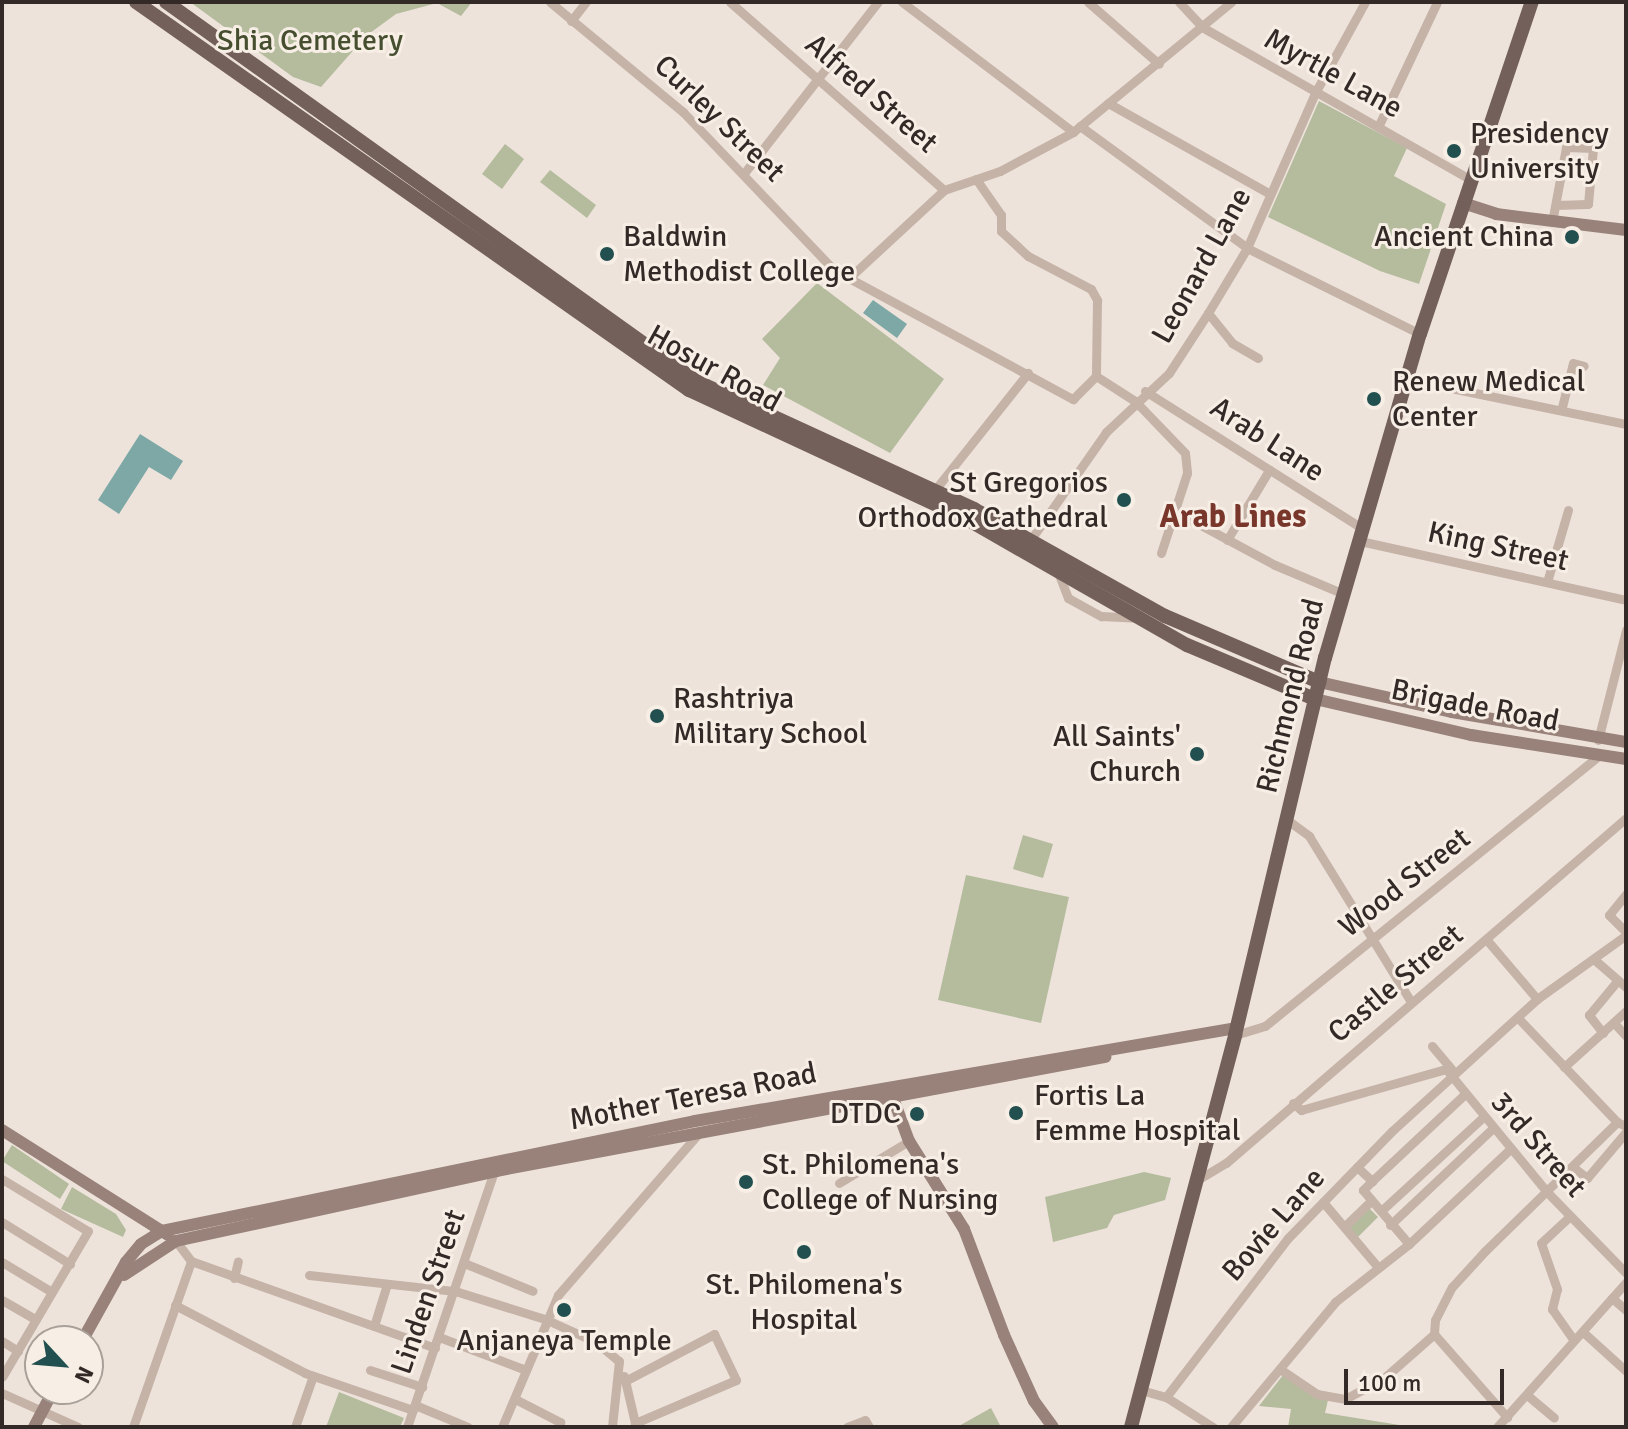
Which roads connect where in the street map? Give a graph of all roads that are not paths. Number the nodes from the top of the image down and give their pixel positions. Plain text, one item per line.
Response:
1 (136, 2) edge
2 (166, 2) edge
3 (550, 2) edge
4 (586, 2) edge
5 (730, 2) edge
6 (878, 2) edge
7 (902, 2) edge
8 (1088, 2) edge
9 (1179, 2) edge
10 (1231, 2) edge
11 (1365, 2) edge
12 (1437, 2) edge
13 (1532, 2) edge
14 (571, 21) junction
15 (1202, 27) junction
16 (1159, 64) junction
17 (819, 79) junction
18 (1315, 93) junction
19 (1108, 103) junction
20 (1378, 127) junction
21 (1076, 129) junction
22 (745, 172) junction
23 (976, 179) junction
24 (1471, 180) junction
25 (944, 190) junction
26 (1270, 194) junction
27 (1463, 203) junction
28 (1556, 205) junction
29 (1552, 222) junction
30 (1626, 230) edge
31 (1247, 248) junction
32 (849, 278) junction
33 (1208, 313) junction
34 (1420, 334) junction
35 (1258, 358) dead end
36 (1584, 366) dead end
37 (1028, 373) junction
38 (1096, 376) junction
39 (1407, 379) junction
40 (1145, 391) junction
41 (1135, 401) junction
42 (1164, 403) junction
43 (1562, 407) junction
44 (1151, 419) junction
45 (1626, 424) edge
46 (1269, 470) junction
47 (934, 491) junction
48 (1171, 509) junction
49 (1568, 510) dead end
50 (1362, 535) junction
51 (1227, 540) junction
52 (1027, 544) junction
53 (1161, 553) dead end
54 (1056, 568) junction
55 (1547, 582) junction
56 (1344, 594) junction
57 (1626, 600) edge
58 (1136, 618) junction
59 (1626, 630) edge
60 (1325, 658) junction
61 (1287, 672) junction
62 (1319, 682) junction
63 (1315, 699) junction
64 (1598, 740) junction
65 (1626, 742) edge
66 (1598, 756) junction
67 (1626, 759) edge
68 (1626, 818) edge
69 (1286, 819) junction
70 (1616, 827) junction
71 (1626, 836) edge
72 (1626, 894) edge
73 (1626, 934) edge
74 (1486, 939) junction
75 (1372, 940) junction
76 (1596, 961) junction
77 (1622, 984) edge
78 (1537, 999) junction
79 (1411, 1002) junction
80 (1626, 1011) edge
81 (1519, 1019) junction
82 (1614, 1023) junction
83 (1236, 1032) junction
84 (1603, 1033) junction
85 (1626, 1036) edge
86 (1432, 1046) dead end
87 (1564, 1067) junction
88 (1449, 1074) junction
89 (890, 1091) junction
90 (1464, 1095) junction
91 (1293, 1103) junction
92 (1482, 1118) junction
93 (1621, 1124) edge
94 (1492, 1129) junction
95 (2, 1130) edge
96 (1626, 1132) edge
97 (698, 1134) junction
98 (909, 1141) junction
99 (1510, 1149) junction
100 (495, 1167) junction
101 (1357, 1167) junction
102 (1573, 1167) junction
103 (2, 1179) edge
104 (1372, 1181) junction
105 (1194, 1182) junction
106 (839, 1183) dead end
107 (1547, 1192) junction
108 (1372, 1200) junction
109 (1323, 1202) junction
110 (1381, 1211) junction
111 (1569, 1217) junction
112 (2, 1222) edge
113 (1390, 1225) junction
114 (1345, 1226) junction
115 (162, 1231) junction
116 (176, 1241) junction
117 (1409, 1244) junction
118 (191, 1261) junction
119 (238, 1261) dead end
120 (2, 1262) edge
121 (464, 1263) junction
122 (70, 1264) junction
123 (1376, 1265) junction
124 (1626, 1273) edge
125 (309, 1275) dead end
126 (234, 1278) junction
127 (1626, 1282) edge
128 (387, 1284) junction
129 (112, 1289) junction
130 (455, 1291) junction
131 (533, 1291) dead end
132 (52, 1292) junction
133 (1612, 1298) junction
134 (2, 1300) edge
135 (175, 1305) junction
136 (1626, 1310) edge
137 (545, 1319) junction
138 (36, 1320) junction
139 (91, 1325) edge
140 (374, 1326) junction
141 (1583, 1332) junction
142 (1434, 1334) junction
143 (439, 1337) junction
144 (1573, 1339) junction
145 (2, 1341) edge
146 (435, 1348) junction
147 (18, 1351) junction
148 (619, 1361) junction
149 (1280, 1369) junction
150 (370, 1370) dead end
151 (526, 1370) junction
152 (1626, 1371) edge
153 (313, 1376) junction
154 (2, 1377) edge
155 (625, 1381) junction
156 (422, 1387) junction
157 (1141, 1390) junction
158 (2, 1393) edge
159 (1527, 1395) junction
160 (1166, 1397) junction
161 (515, 1399) junction
162 (45, 1405) edge
163 (414, 1408) junction
164 (41, 1412) junction
165 (1507, 1417) junction
166 (1554, 1418) dead end
167 (1135, 1422) edge
168 (635, 1425) edge
169 (34, 1427) edge
170 (78, 1427) edge
171 (133, 1427) edge
172 (295, 1427) edge
173 (407, 1427) edge
174 (468, 1427) edge
175 (502, 1427) edge
176 (558, 1427) edge
177 (612, 1427) edge
178 (847, 1427) edge
179 (869, 1427) edge
180 (1053, 1427) edge
181 (1213, 1427) edge
182 (1231, 1427) edge
183 (1497, 1427) edge

1 - 52 main road, Hosur Road
2 - 47 main road, Hosur Road
3 - 14 street, Curley Street
4 - 14 street
5 - 17 street, Alfred Street
6 - 17 street
7 - 21 street
8 - 16 street
9 - 15 street, Myrtle Lane
10 - 15 street
11 - 18 street, Leonard Lane
12 - 20 street
13 - 24 main road, Richmond Road
14 - 22 street, Curley Street
15 - 16 street
15 - 18 street, Myrtle Lane
16 - 19 street
17 - 22 street
17 - 25 street, Alfred Street
18 - 20 street, Myrtle Lane
18 - 26 street, Leonard Lane
19 - 21 street
19 - 26 street
20 - 24 street, Myrtle Lane
21 - 23 street
21 - 31 street
22 - 32 street, Curley Street
23 - 25 street
23 - 38 street
24 - 27 main road, Richmond Road
25 - 32 street
26 - 31 street, Leonard Lane
27 - 29 street
27 - 34 main road, Richmond Road
28 - 28 street
28 - 29 street
29 - 30 street
31 - 33 street, Leonard Lane
31 - 34 street
32 - 37 street, Curley Street
33 - 35 street
33 - 40 street, Leonard Lane
34 - 39 main road, Richmond Road
36 - 43 street
37 - 38 street, Curley Street
37 - 47 street
38 - 41 street
39 - 43 street
39 - 50 main road, Richmond Road
40 - 41 street, Leonard Lane
40 - 42 street, Arab Lane
41 - 44 street
41 - 52 street, Leonard Lane
42 - 44 street
42 - 46 street, Arab Lane
43 - 45 street
44 - 48 street
46 - 50 street, Arab Lane
46 - 51 street
47 - 52 main road, Hosur Road
48 - 51 street
48 - 53 street
49 - 55 street
50 - 55 street, King Street
50 - 56 main road, Richmond Road
51 - 56 street
52 - 54 main road, Hosur Road
52 - 61 main road, Hosur Road
54 - 58 main road, Hosur Road
54 - 58 street
55 - 57 street, King Street
56 - 60 main road, Richmond Road
58 - 63 main road, Hosur Road
59 - 64 street
60 - 61 main road
60 - 62 main road, Richmond Road
61 - 62 main road, Hosur Road
62 - 63 main road, Richmond Road
62 - 64 street, Brigade Road
63 - 66 street, Brigade Road
63 - 69 main road, Richmond Road
64 - 65 street, Brigade Road
66 - 67 street, Brigade Road
66 - 75 street, Wood Street
68 - 70 street, Castle Street
69 - 75 street
69 - 83 main road, Richmond Road
70 - 71 street
70 - 74 street, Castle Street
72 - 73 street
73 - 76 street, Bovie Lane
74 - 78 street
74 - 79 street, Castle Street
75 - 79 street
75 - 83 street, Wood Street
76 - 77 street
76 - 78 street, Bovie Lane
77 - 84 street
78 - 81 street, Bovie Lane
79 - 91 street, Castle Street
80 - 82 street
81 - 87 street
81 - 88 street, Bovie Lane
82 - 84 street
82 - 85 street
83 - 89 street, Mother Teresa Road
83 - 105 main road, Richmond Road
84 - 87 street
86 - 88 street, 3rd Street
87 - 93 street
88 - 90 street, 3rd Street
88 - 91 street
88 - 101 street, Bovie Lane
89 - 97 street, Mother Teresa Road
89 - 98 street
89 - 100 street, Mother Teresa Road
90 - 92 street, 3rd Street
90 - 104 street
91 - 105 street, Castle Street
92 - 94 street, 3rd Street
92 - 110 street
93 - 102 street
94 - 99 street, 3rd Street
94 - 113 street
95 - 115 street
96 - 102 street
97 - 100 street, Mother Teresa Road
97 - 137 street
98 - 106 street
98 - 180 street
99 - 107 street, 3rd Street
99 - 117 street
100 - 115 street, Mother Teresa Road
100 - 116 street, Mother Teresa Road
100 - 121 street, Linden Street
101 - 104 street
101 - 109 street, Bovie Lane
102 - 107 street
103 - 122 street
104 - 108 street
105 - 157 main road, Richmond Road
107 - 111 street, 3rd Street
107 - 142 street
108 - 110 street
108 - 114 street
109 - 114 street
109 - 160 street, Bovie Lane
110 - 113 street
111 - 124 street, 3rd Street
111 - 144 street
112 - 122 street
113 - 117 street
114 - 123 street
115 - 116 street
115 - 129 street, Mother Teresa Road
116 - 118 street
116 - 129 street, Mother Teresa Road
117 - 123 street
118 - 126 street
118 - 135 street
119 - 126 street
120 - 132 street
121 - 130 street, Linden Street
121 - 131 street
122 - 132 street
123 - 149 street
125 - 128 street
126 - 140 street
127 - 133 street
128 - 130 street
128 - 140 street
129 - 139 street
130 - 137 street
130 - 143 street, Linden Street
132 - 138 street
133 - 136 street
133 - 141 street
134 - 138 street
135 - 153 street
135 - 171 street
137 - 148 street
137 - 151 street
138 - 147 street
140 - 146 street
141 - 144 street
141 - 152 street
142 - 149 street
142 - 165 street
143 - 146 street, Linden Street
143 - 151 street
144 - 159 street
145 - 147 street
146 - 156 street, Linden Street
147 - 154 street
148 - 155 street
148 - 177 street
149 - 182 street
150 - 156 street
151 - 161 street
153 - 163 street
153 - 172 street
155 - 168 street
155 - 168 street
156 - 163 street, Linden Street
157 - 160 street
157 - 167 main road, Richmond Road
158 - 164 street
159 - 165 street
159 - 166 street
160 - 181 street
161 - 175 street
161 - 176 street
162 - 164 street
163 - 173 street, Linden Street
163 - 174 street
164 - 169 street
164 - 170 street
165 - 183 street
178 - 179 street

